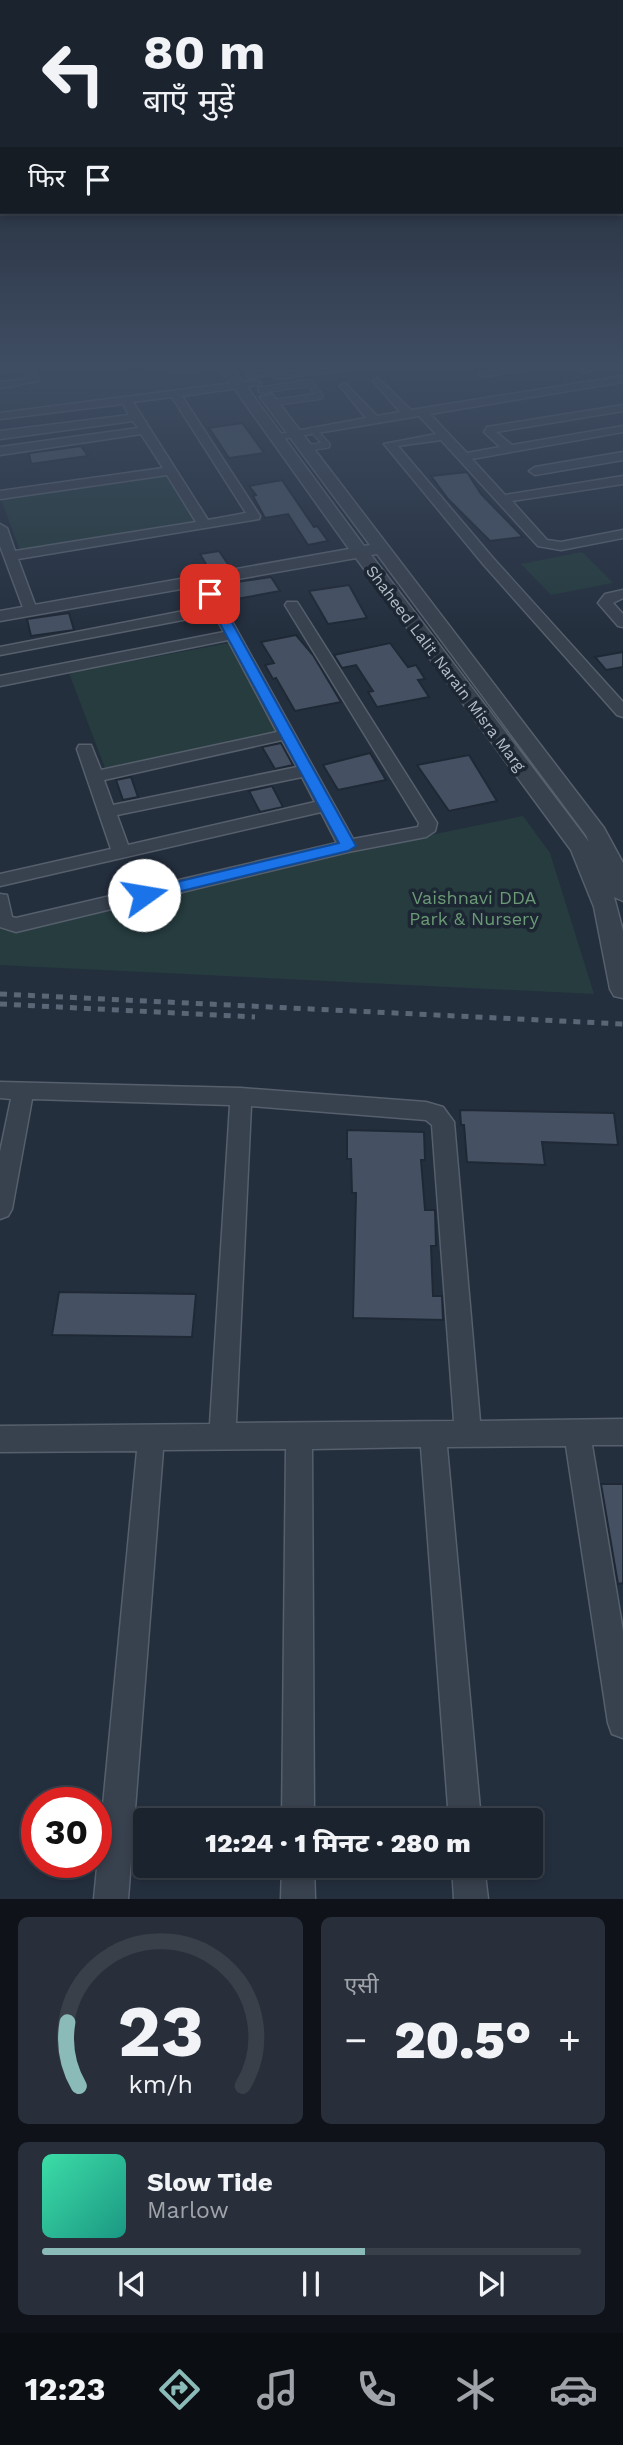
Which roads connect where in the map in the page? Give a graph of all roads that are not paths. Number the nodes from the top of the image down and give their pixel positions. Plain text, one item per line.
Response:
1 (161, 456) edge
2 (216, 456) edge
3 (306, 456) edge
4 (312, 456) edge
5 (400, 456) edge
6 (473, 456) edge
7 (623, 456) edge
8 (466, 457) joint
9 (557, 467) junction
10 (170, 471) junction
11 (535, 471) dead end
12 (623, 480) edge
13 (577, 487) junction
14 (0, 495) edge
15 (503, 499) junction
16 (205, 526) junction
17 (0, 528) edge
18 (623, 534) edge
19 (383, 548) junction
20 (359, 552) junction
21 (10, 556) junction
22 (202, 580) junction
23 (623, 594) edge
24 (292, 605) dead end
25 (218, 609) junction
26 (30, 610) junction
27 (0, 616) edge
28 (623, 622) edge
29 (233, 635) junction
30 (0, 652) edge
31 (0, 681) edge
32 (623, 712) edge
33 (289, 734) junction
34 (85, 749) dead end
35 (309, 770) junction
36 (94, 777) junction
37 (327, 805) junction
38 (107, 812) junction
39 (348, 846) junction
40 (121, 851) junction
41 (0, 880) edge
42 (623, 893) edge
43 (0, 900) edge
44 (623, 989) edge
45 (12, 1090) edge
46 (241, 1097) junction
47 (0, 1209) edge
48 (623, 1432) edge
49 (433, 1433) junction
50 (577, 1433) junction
51 (468, 1434) junction
52 (222, 1436) junction
53 (299, 1436) junction
54 (151, 1437) junction
55 (0, 1439) edge
56 (623, 1723) edge
57 (298, 1808) edge
58 (464, 1808) edge
59 (298, 1878) edge
60 (469, 1878) edge
61 (111, 1899) edge
62 (298, 1899) edge
63 (471, 1899) edge

1 - 10 street
2 - 16 street
3 - 20 street, Shaheed Lalit Narain Misra Marg
4 - 19 street, Shaheed Lalit Narain Misra Marg
5 - 32 street
6 - 8 street
7 - 9 street
8 - 15 street
9 - 11 street
9 - 13 street
10 - 14 street
10 - 16 street
12 - 13 street
13 - 15 street
15 - 18 street
16 - 21 street
17 - 21 street
19 - 20 street
19 - 42 street, Shaheed Lalit Narain Misra Marg
20 - 22 street
20 - 44 street, Shaheed Lalit Narain Misra Marg
21 - 26 street
22 - 25 street
22 - 26 street
23 - 28 street
24 - 39 street
25 - 29 street
25 - 30 street
26 - 27 street
29 - 31 street
29 - 33 street
33 - 35 street
33 - 36 street
34 - 36 street
35 - 37 street
35 - 38 street
36 - 38 street
37 - 39 street
37 - 40 street
38 - 40 street
39 - 43 street
40 - 41 street
45 - 46 street
45 - 47 street
46 - 51 street
46 - 52 street
48 - 50 street
49 - 51 street
49 - 53 street
49 - 58 street
50 - 51 street
50 - 56 street
52 - 53 street
52 - 54 street
53 - 57 street
54 - 55 street
54 - 61 street
59 - 62 street
60 - 63 street

